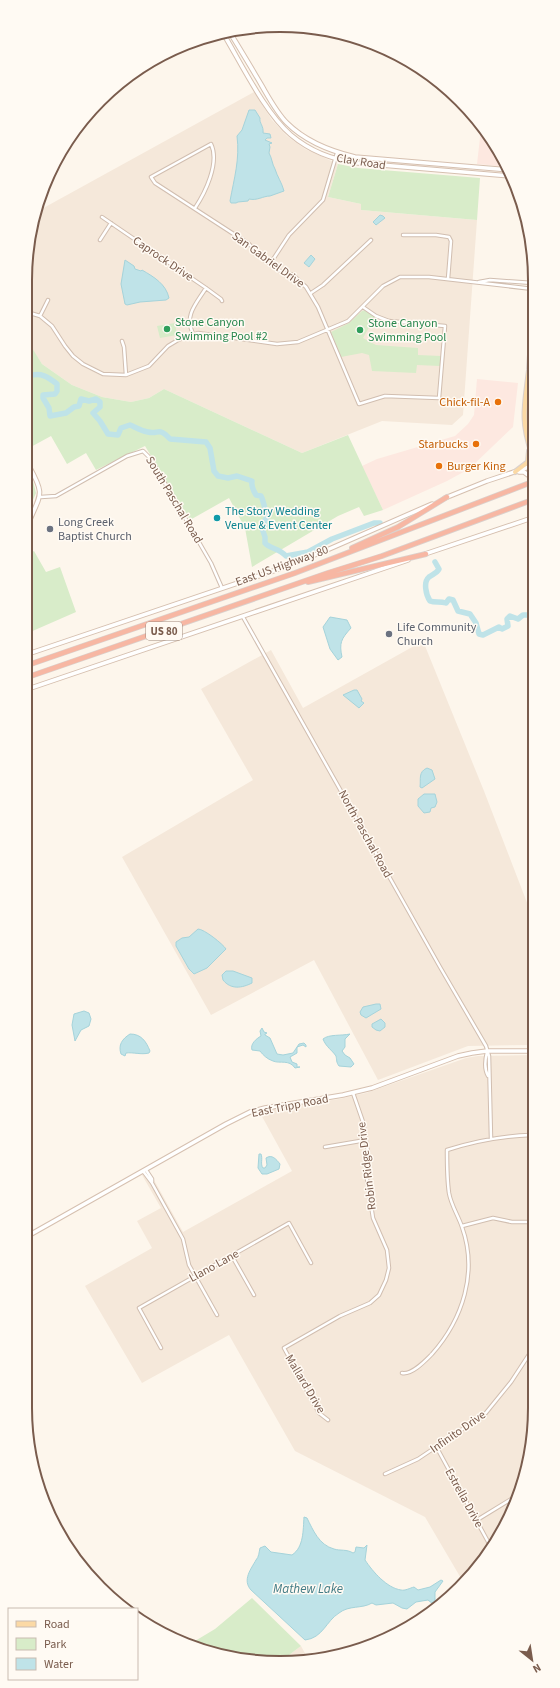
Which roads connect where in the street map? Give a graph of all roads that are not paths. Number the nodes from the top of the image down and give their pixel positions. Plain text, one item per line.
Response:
1 (233, 37) edge
2 (226, 38) edge
3 (337, 153) junction
4 (336, 159) junction
5 (502, 169) edge
6 (505, 175) edge
7 (195, 208) junction
8 (102, 217) dead end
9 (111, 223) junction
10 (403, 235) dead end
11 (100, 240) dead end
12 (371, 240) dead end
13 (270, 264) junction
14 (448, 279) junction
15 (508, 281) junction
16 (479, 282) junction
17 (528, 283) edge
18 (508, 286) junction
19 (206, 288) junction
20 (528, 288) edge
21 (311, 293) junction
22 (48, 300) dead end
23 (222, 301) dead end
24 (363, 307) junction
25 (32, 314) edge
26 (40, 316) junction
27 (328, 330) junction
28 (193, 334) junction
29 (122, 341) dead end
30 (126, 375) junction
31 (528, 382) edge
32 (528, 443) edge
33 (528, 462) edge
34 (528, 467) edge
35 (32, 471) edge
36 (515, 472) junction
37 (528, 475) edge
38 (528, 484) edge
39 (41, 497) junction
40 (447, 497) junction
41 (528, 501) edge
42 (32, 516) edge
43 (528, 519) edge
44 (426, 554) junction
45 (295, 573) junction
46 (299, 584) junction
47 (222, 588) junction
48 (243, 617) junction
49 (32, 653) edge
50 (32, 664) edge
51 (32, 676) edge
52 (32, 688) edge
53 (487, 1051) junction
54 (528, 1051) edge
55 (354, 1093) junction
56 (528, 1135) edge
57 (492, 1138) junction
58 (366, 1140) junction
59 (325, 1147) dead end
60 (145, 1170) junction
61 (528, 1222) edge
62 (462, 1226) junction
63 (32, 1234) edge
64 (232, 1256) junction
65 (311, 1263) dead end
66 (195, 1276) junction
67 (254, 1295) dead end
68 (218, 1315) dead end
69 (161, 1348) dead end
70 (284, 1348) joint
71 (528, 1356) edge
72 (402, 1373) dead end
73 (328, 1420) dead end
74 (437, 1448) junction
75 (385, 1474) dead end
76 (510, 1500) edge
77 (477, 1520) junction
78 (488, 1542) edge

1 - 3 main road, Clay Road
2 - 4 main road, Clay Road
3 - 4 street
3 - 5 main road, Clay Road
4 - 6 main road, Clay Road
4 - 13 street
7 - 7 street, San Gabriel Drive
7 - 13 street, San Gabriel Drive
8 - 9 street, Caprock Drive
9 - 11 street
9 - 19 street, Caprock Drive
10 - 14 street
12 - 21 street
13 - 21 street, San Gabriel Drive
14 - 16 street
14 - 24 street
15 - 16 street
15 - 17 street
15 - 18 street
16 - 18 street
18 - 20 street
19 - 23 street, Caprock Drive
19 - 28 street
21 - 27 street, San Gabriel Drive
22 - 26 street
24 - 27 street
24 - 27 street, San Gabriel Drive
25 - 26 street
26 - 30 street
27 - 28 street
28 - 30 street
29 - 30 street
31 - 32 main road
33 - 36 main road
34 - 36 main road, East US Highway 80
35 - 39 main road
36 - 37 main road
36 - 40 main road, East US Highway 80
38 - 45 highway, US 80
39 - 42 main road
39 - 47 street, South Paschal Road
40 - 45 highway
40 - 47 main road, East US Highway 80
41 - 46 highway, US 80
43 - 44 main road
44 - 46 highway
44 - 48 main road
45 - 50 highway, US 80
46 - 51 highway, US 80
47 - 49 main road, East US Highway 80
48 - 52 main road
48 - 53 street, North Paschal Road
53 - 54 main road, East Tripp Road
53 - 55 main road, East Tripp Road
53 - 57 street
55 - 58 street, Robin Ridge Drive
55 - 60 main road, East Tripp Road
56 - 57 street
57 - 62 street
58 - 59 street
58 - 70 street, Robin Ridge Drive
60 - 63 main road, East Tripp Road
60 - 66 street
61 - 62 street
62 - 72 street
64 - 65 street, Llano Lane
64 - 66 street, Llano Lane
64 - 67 street
66 - 68 street
66 - 69 street, Llano Lane
70 - 73 street, Mallard Drive
71 - 74 street, Infinito Drive
74 - 75 street, Infinito Drive
74 - 77 street, Estrella Drive
76 - 77 street
77 - 78 street, Estrella Drive

